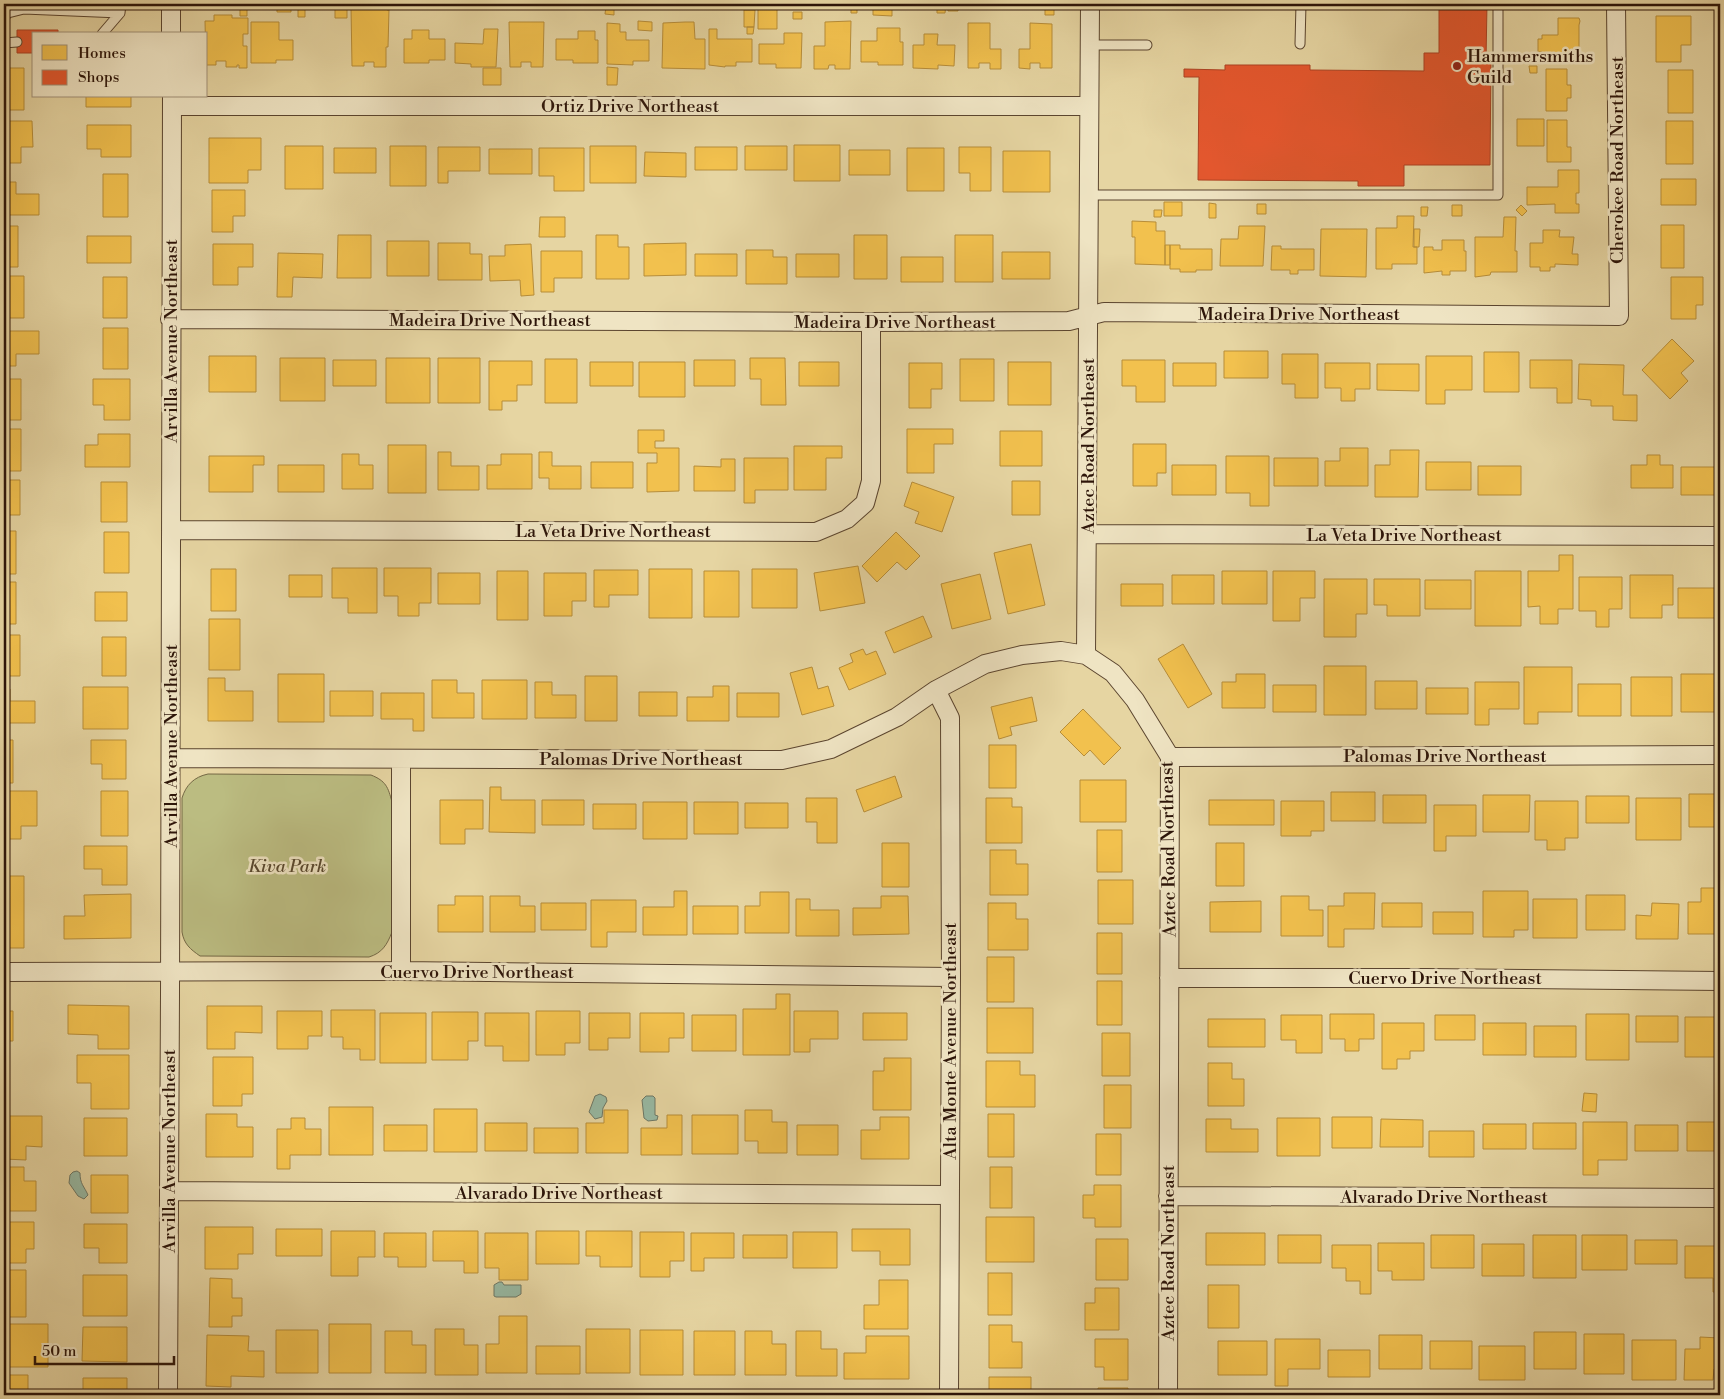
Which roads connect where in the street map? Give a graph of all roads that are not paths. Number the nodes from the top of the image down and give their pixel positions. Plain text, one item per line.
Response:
1 (13, 4) edge
2 (171, 4) edge
3 (1090, 4) edge
4 (1301, 4) edge
5 (1498, 4) edge
6 (1616, 4) edge
7 (24, 6) edge
8 (120, 8) edge
9 (4, 16) edge
10 (103, 32) edge
11 (171, 32) edge
12 (16, 42) dead end
13 (4, 43) edge
14 (1300, 44) dead end
15 (1090, 45) junction
16 (1147, 45) dead end
17 (172, 101) edge
18 (1089, 106) junction
19 (1089, 194) junction
20 (1089, 316) junction
21 (1619, 316) joint
22 (170, 319) junction
23 (871, 322) junction
24 (171, 530) junction
25 (1087, 534) junction
26 (1720, 536) edge
27 (1086, 655) junction
28 (936, 690) junction
29 (1720, 755) edge
30 (1170, 757) junction
31 (171, 758) junction
32 (401, 759) junction
33 (401, 971) junction
34 (4, 972) edge
35 (170, 972) junction
36 (951, 977) junction
37 (1169, 978) junction
38 (1720, 981) edge
39 (169, 1192) junction
40 (949, 1195) junction
41 (1168, 1196) junction
42 (1720, 1198) edge
43 (168, 1395) edge
44 (948, 1395) edge
45 (1168, 1395) edge

1 - 7 lane
2 - 11 street
3 - 15 street, Aztec Road Northeast
4 - 14 lane
5 - 19 lane
6 - 21 street, Cherokee Road Northeast
7 - 8 lane
7 - 9 lane
8 - 10 lane
12 - 13 lane
15 - 16 lane
15 - 18 street, Aztec Road Northeast
17 - 18 street, Ortiz Drive Northeast
17 - 22 street, Arvilla Avenue Northeast
18 - 19 street, Aztec Road Northeast
19 - 20 street, Aztec Road Northeast
20 - 21 street, Madeira Drive Northeast
20 - 23 street, Madeira Drive Northeast
20 - 25 street, Aztec Road Northeast
22 - 23 street, Madeira Drive Northeast
22 - 24 street, Arvilla Avenue Northeast
23 - 24 street, La Veta Drive Northeast
24 - 31 street, Arvilla Avenue Northeast
25 - 26 street, La Veta Drive Northeast
25 - 27 street, Aztec Road Northeast
27 - 28 street, Palomas Drive Northeast
27 - 30 street, Aztec Road Northeast
28 - 32 street, Palomas Drive Northeast
28 - 36 street, Alta Monte Avenue Northeast
29 - 30 street, Palomas Drive Northeast
30 - 37 street, Aztec Road Northeast
31 - 32 street, Palomas Drive Northeast
31 - 35 street, Arvilla Avenue Northeast
32 - 33 street
33 - 35 street, Cuervo Drive Northeast
33 - 36 street, Cuervo Drive Northeast
34 - 35 street, Cuervo Drive Northeast
35 - 39 street, Arvilla Avenue Northeast
36 - 40 street, Alta Monte Avenue Northeast
37 - 38 street, Cuervo Drive Northeast
37 - 41 street, Aztec Road Northeast
39 - 40 street, Alvarado Drive Northeast
39 - 43 street, Arvilla Avenue Northeast
40 - 44 street, Alta Monte Avenue Northeast
41 - 42 street, Alvarado Drive Northeast
41 - 45 street, Aztec Road Northeast

